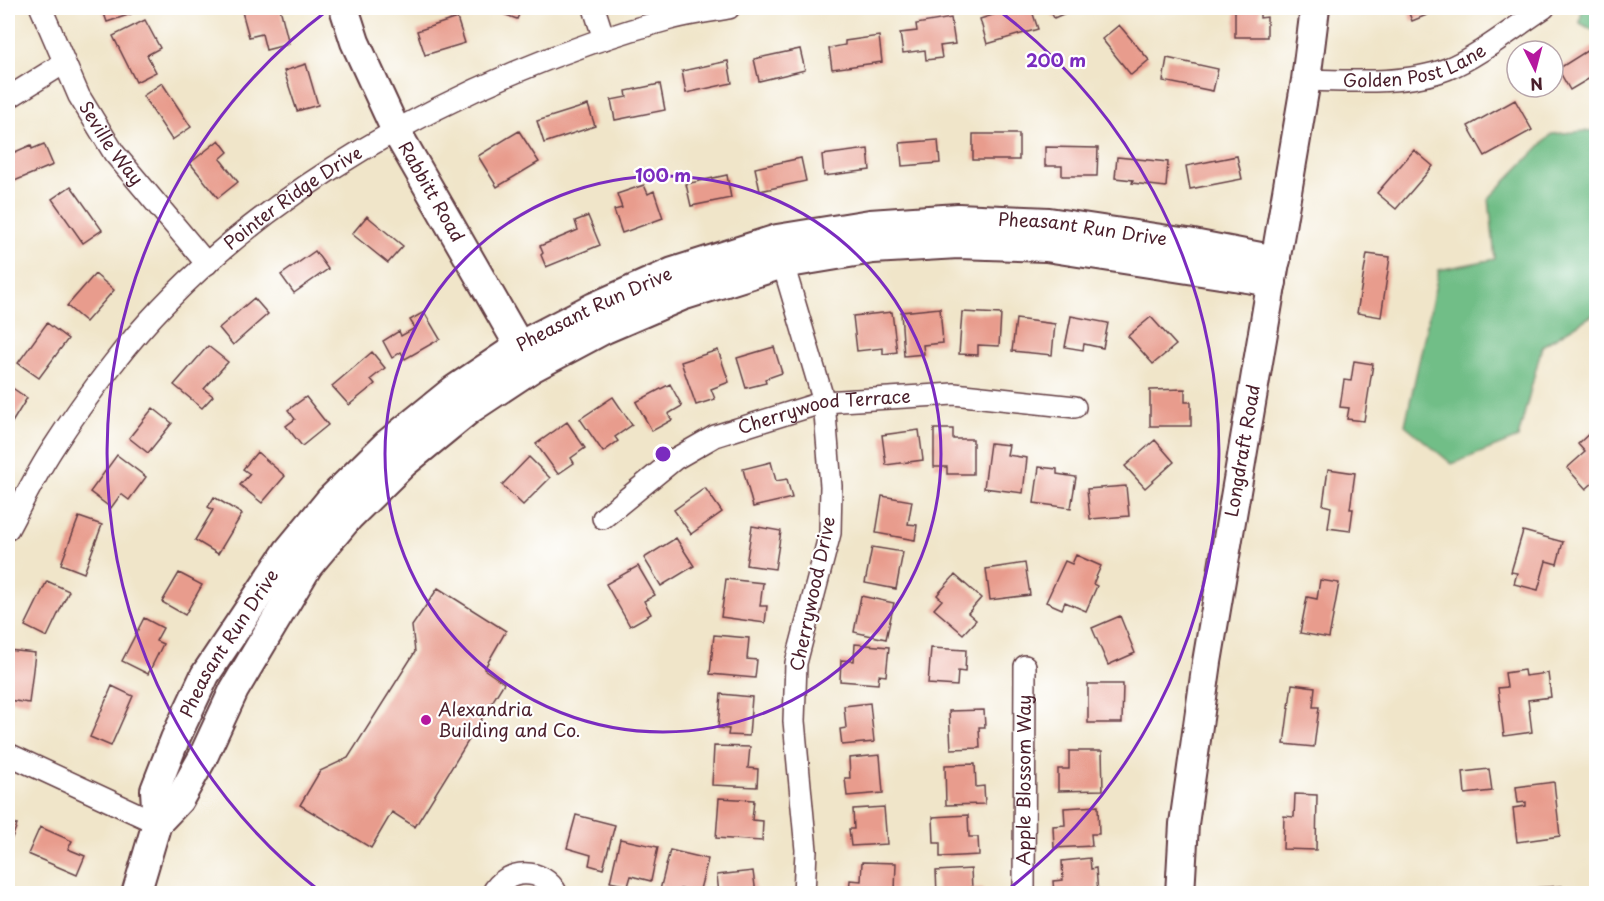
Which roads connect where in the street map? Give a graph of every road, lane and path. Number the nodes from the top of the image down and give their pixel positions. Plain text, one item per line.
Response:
1 (41, 8) edge
2 (344, 8) edge
3 (594, 8) edge
4 (729, 8) edge
5 (1316, 8) edge
6 (1544, 8) edge
7 (604, 39) junction
8 (64, 63) junction
9 (1306, 80) junction
10 (8, 98) edge
11 (396, 131) junction
12 (207, 264) junction
13 (783, 264) junction
14 (1274, 271) junction
15 (525, 357) junction
16 (824, 402) junction
17 (1075, 407) dead end
18 (603, 518) dead end
19 (8, 529) edge
20 (1025, 666) dead end
21 (8, 754) edge
22 (157, 823) junction
23 (136, 894) edge
24 (492, 894) edge
25 (557, 894) edge
26 (804, 894) edge
27 (1024, 894) edge
28 (1180, 894) edge

1 - 8 street, Seville Way
2 - 11 street, Rabbitt Road
3 - 7 street
4 - 7 street, Pointer Ridge Drive
5 - 9 street, Longdraft Road
6 - 9 street, Golden Post Lane
7 - 11 street, Pointer Ridge Drive
8 - 10 street
8 - 12 street, Seville Way
9 - 14 street, Longdraft Road
11 - 12 street, Pointer Ridge Drive
11 - 15 street, Rabbitt Road
12 - 19 street, Pointer Ridge Drive
13 - 14 street, Pheasant Run Drive
13 - 15 street, Pheasant Run Drive
13 - 16 street, Cherrywood Drive
14 - 15 street, Pheasant Run Drive
14 - 28 street, Longdraft Road
15 - 22 street, Pheasant Run Drive
16 - 17 street, Cherrywood Terrace
16 - 18 street, Cherrywood Terrace
16 - 26 street, Cherrywood Drive
20 - 27 street, Apple Blossom Way
21 - 22 street
22 - 23 street, Pheasant Run Drive
24 - 25 street

